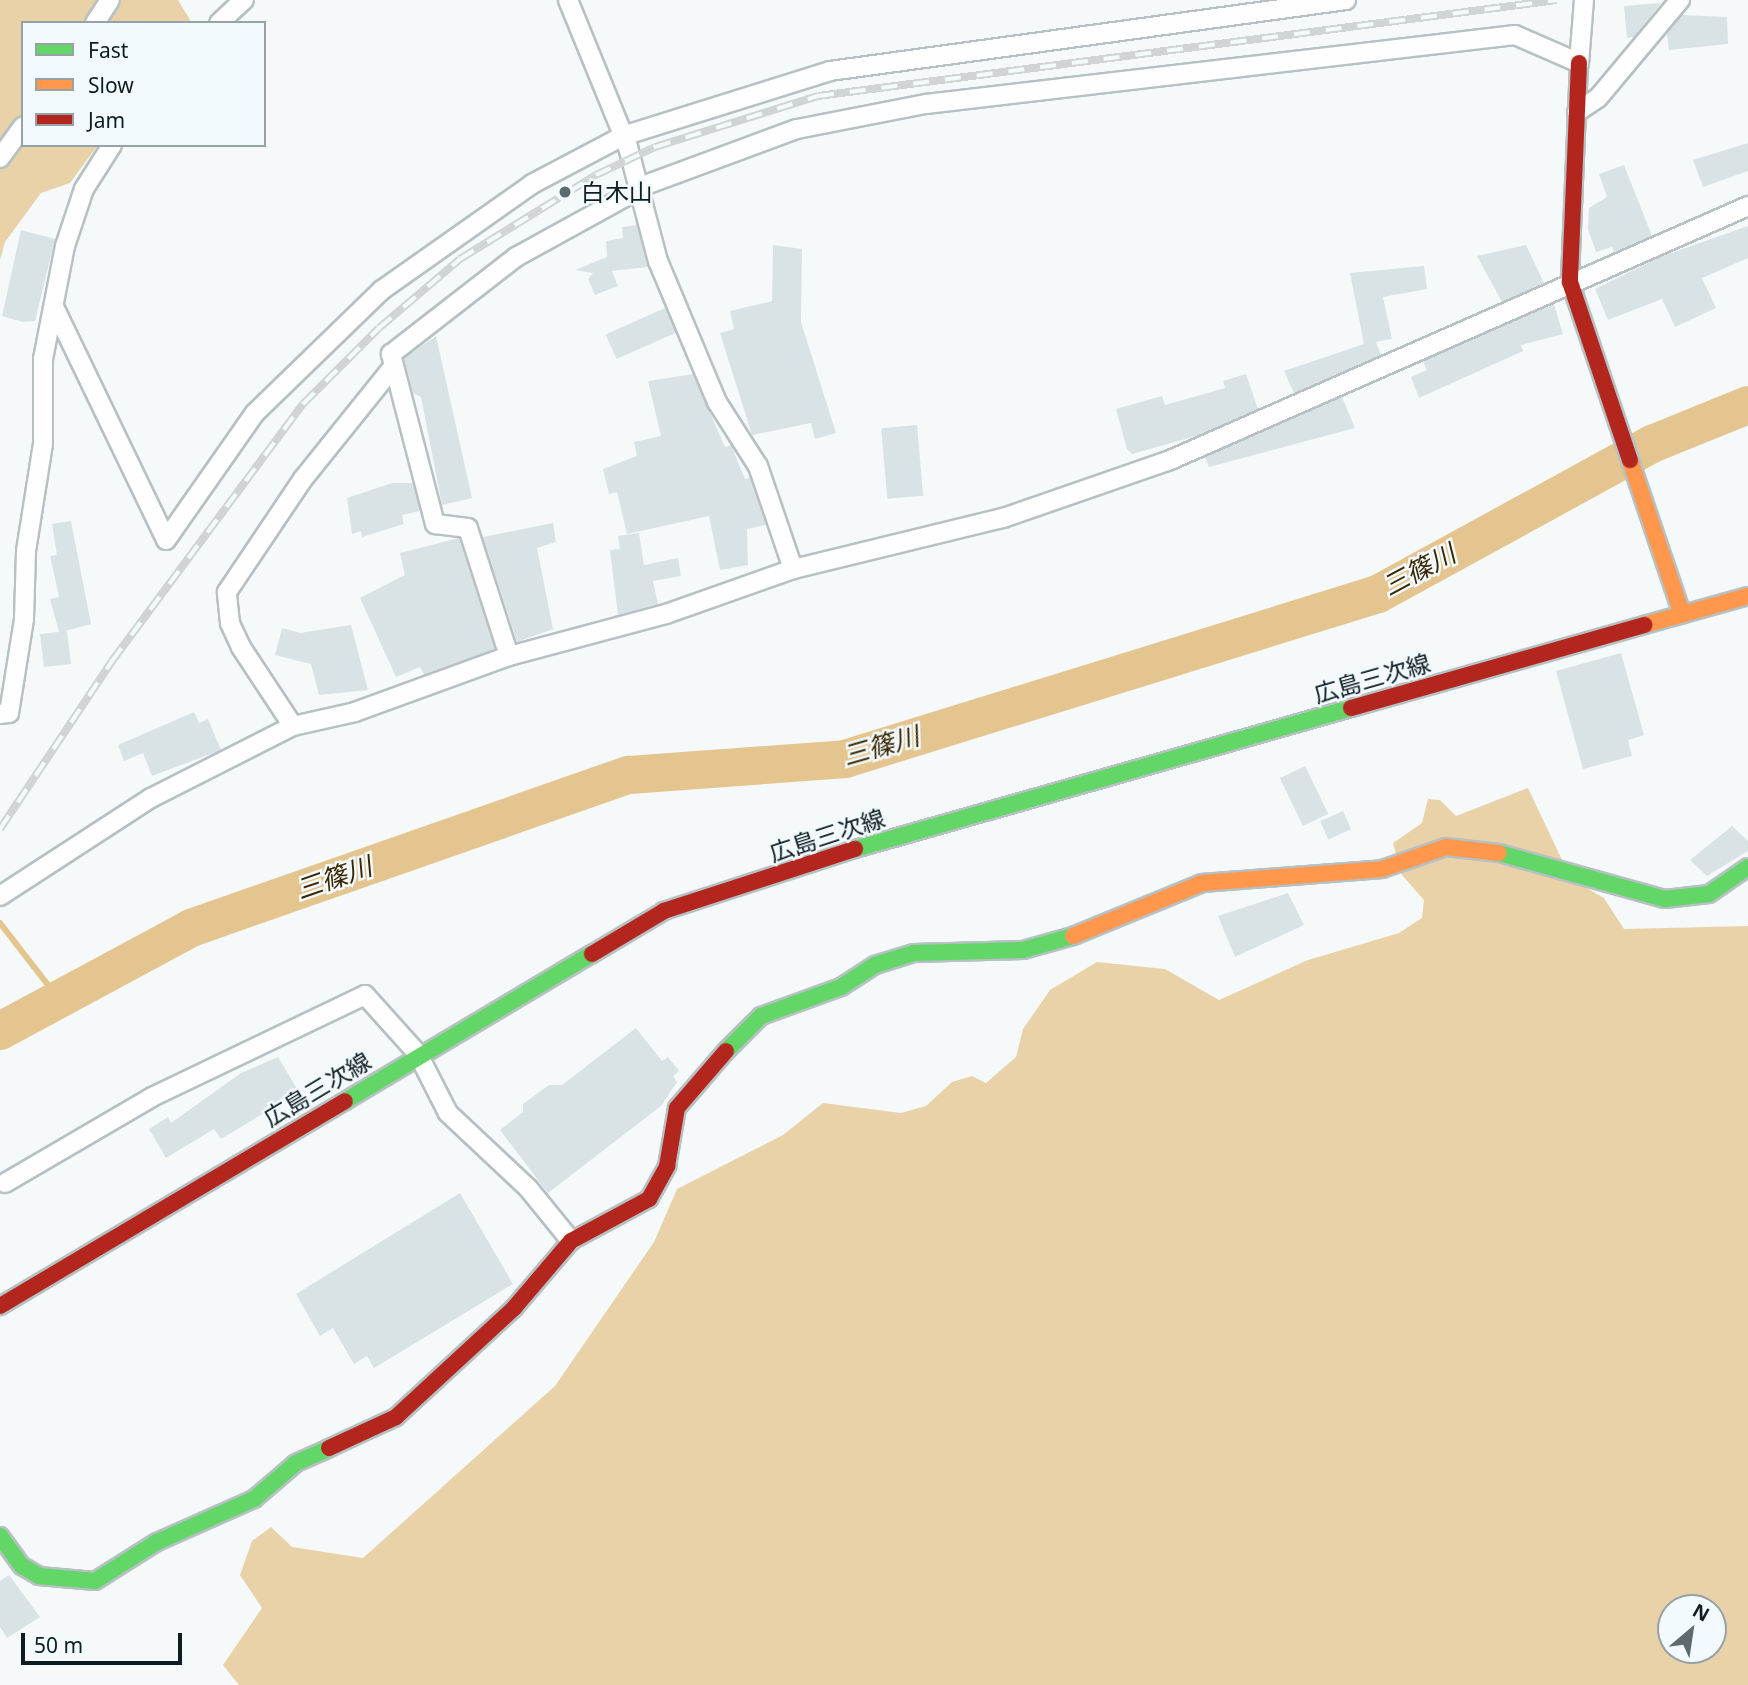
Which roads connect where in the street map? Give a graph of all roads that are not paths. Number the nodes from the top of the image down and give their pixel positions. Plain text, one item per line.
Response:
1 (110, 0) edge
2 (244, 0) edge
3 (568, 0) edge
4 (1346, 0) edge
5 (1584, 0) edge
6 (1681, 0) edge
7 (96, 21) edge
8 (221, 21) edge
9 (1579, 63) junction
10 (1577, 112) junction
11 (21, 128) edge
12 (623, 136) junction
13 (111, 147) edge
14 (0, 158) edge
15 (633, 192) junction
16 (1748, 206) edge
17 (1570, 282) junction
18 (55, 309) junction
19 (393, 367) junction
20 (793, 569) junction
21 (1748, 596) edge
22 (1682, 614) junction
23 (509, 656) junction
24 (0, 714) edge
25 (293, 726) junction
26 (1748, 867) edge
27 (0, 896) edge
28 (418, 1054) junction
29 (2, 1181) edge
30 (571, 1241) junction
31 (0, 1306) edge
32 (0, 1536) edge
33 (7, 1559) edge

1 - 7 street
2 - 8 street
3 - 12 street
4 - 12 street
5 - 9 street
6 - 10 street
9 - 10 street
9 - 15 street
10 - 17 street
11 - 14 street
12 - 15 street
12 - 18 street
13 - 18 street
15 - 19 street
15 - 20 street
16 - 17 street
17 - 20 street
17 - 22 street
18 - 24 street
19 - 23 street
19 - 25 street
20 - 23 street
21 - 22 street, 広島三次線
22 - 28 street, 広島三次線
23 - 25 street
25 - 27 street
26 - 30 street
28 - 29 street
28 - 30 street
28 - 31 street, 広島三次線
30 - 33 street
32 - 33 street

